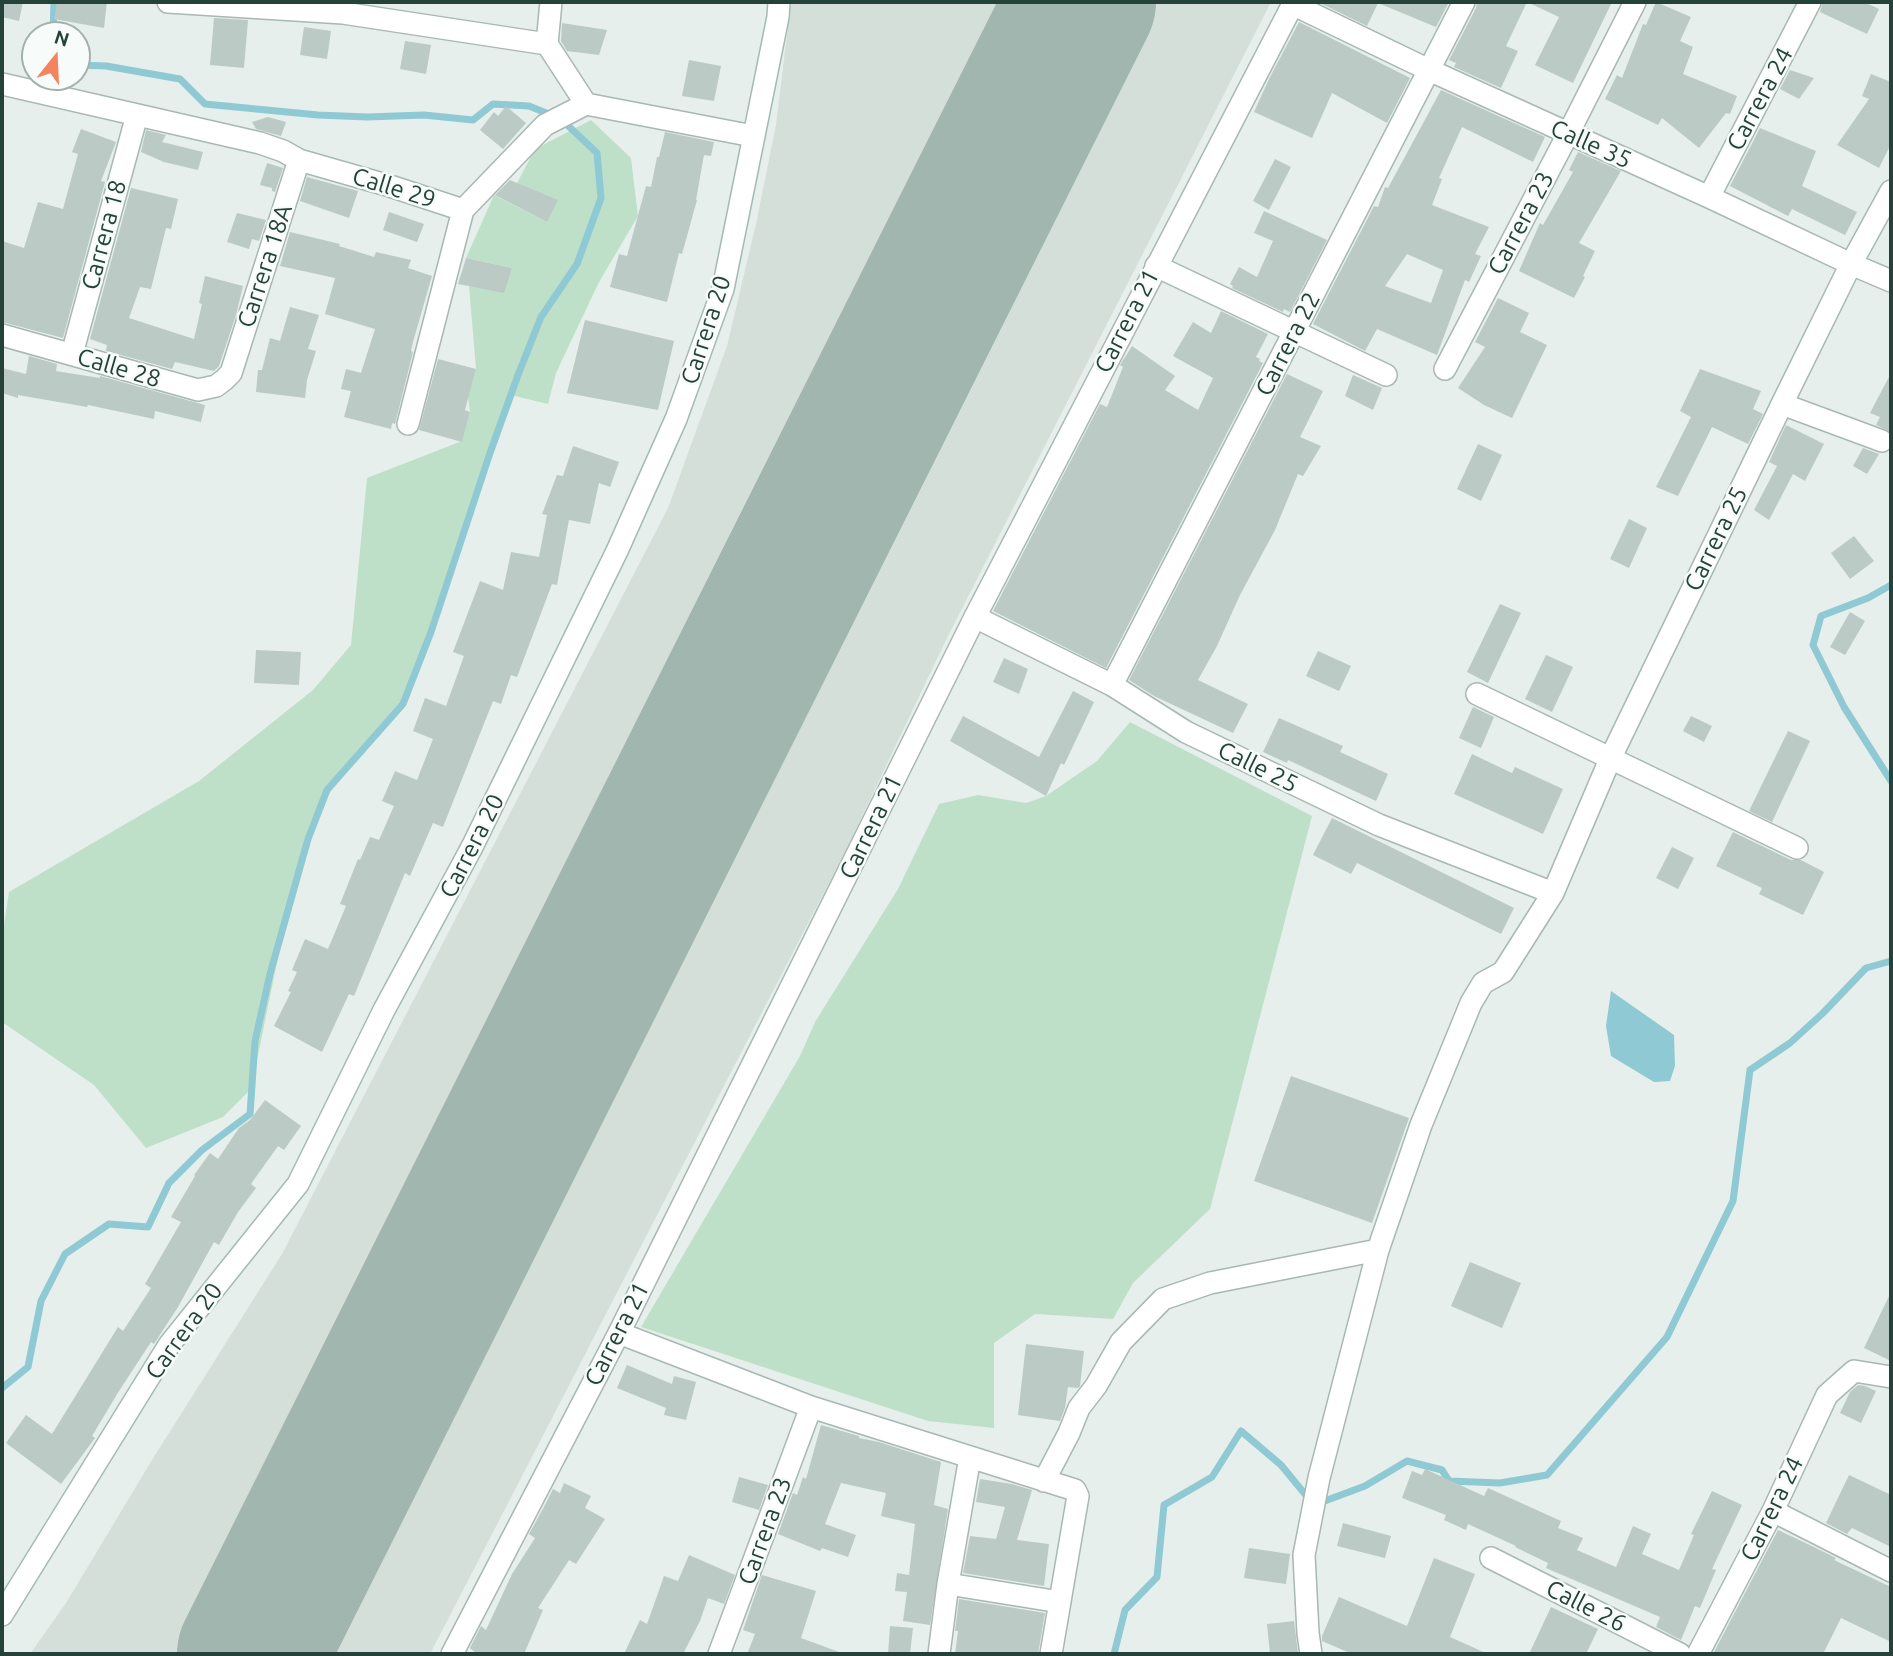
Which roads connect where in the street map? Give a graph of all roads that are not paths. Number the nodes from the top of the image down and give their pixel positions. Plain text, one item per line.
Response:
1 (168, 2) edge
2 (551, 2) edge
3 (779, 2) edge
4 (1464, 2) edge
5 (1634, 2) edge
6 (1811, 2) edge
7 (1293, 3) edge
8 (344, 7) edge
9 (547, 44) junction
10 (1429, 70) junction
11 (2, 84) edge
12 (586, 104) junction
13 (137, 115) junction
14 (1568, 134) junction
15 (753, 136) junction
16 (299, 160) junction
17 (1891, 191) edge
18 (1709, 197) junction
19 (463, 210) junction
20 (1851, 264) junction
21 (1156, 266) junction
22 (1891, 281) edge
23 (1294, 333) junction
24 (2, 335) edge
25 (72, 354) junction
26 (1445, 369) dead end
27 (231, 373) joint
28 (1386, 375) dead end
29 (1782, 404) junction
30 (408, 424) dead end
31 (1882, 441) dead end
32 (975, 617) junction
33 (1112, 685) junction
34 (1477, 694) dead end
35 (1611, 757) junction
36 (1797, 848) dead end
37 (1553, 893) junction
38 (1378, 1250) junction
39 (618, 1333) junction
40 (1891, 1377) edge
41 (811, 1407) junction
42 (970, 1457) junction
43 (1044, 1481) junction
44 (1773, 1511) junction
45 (1491, 1558) dead end
46 (1891, 1571) edge
47 (948, 1584) junction
48 (1060, 1602) junction
49 (2, 1615) edge
50 (452, 1654) edge
51 (719, 1654) edge
52 (939, 1654) edge
53 (1051, 1654) edge
54 (1311, 1654) edge
55 (1680, 1654) edge
56 (1698, 1654) edge

1 - 8 street
2 - 9 street
3 - 15 street, Carrera 20
4 - 10 street, Carrera 22
5 - 14 street, Carrera 23
6 - 18 street, Carrera 24
7 - 10 street, Calle 35
7 - 21 street, Carrera 21
8 - 9 street
9 - 12 street
10 - 14 street, Calle 35
10 - 23 street, Carrera 22
11 - 13 street, Calle 29
12 - 15 street
12 - 19 street, Calle 29
13 - 16 street, Calle 29
13 - 25 street, Carrera 18
14 - 18 street, Calle 35
14 - 26 street, Carrera 23
15 - 49 street, Carrera 20
16 - 19 street, Calle 29
16 - 27 street, Carrera 18A
17 - 20 street, Carrera 25
18 - 20 street, Calle 35
19 - 30 street
20 - 22 street, Calle 35
20 - 29 street, Carrera 25
21 - 23 street
21 - 32 street, Carrera 21
23 - 28 street
23 - 33 street, Carrera 22
24 - 25 street, Calle 28
25 - 27 street, Calle 28
29 - 31 street
29 - 35 street, Carrera 25
32 - 33 street, Calle 25
32 - 39 street, Carrera 21
33 - 37 street, Calle 25
34 - 35 street
35 - 36 street
35 - 37 street, Carrera 25
37 - 38 street, Carrera 25
38 - 43 street
38 - 54 street, Carrera 25
39 - 41 street
39 - 50 street, Carrera 21
40 - 44 street, Carrera 24
41 - 42 street
41 - 51 street, Carrera 23
42 - 43 street
42 - 47 street
43 - 48 street
44 - 46 street
44 - 56 street, Carrera 24
45 - 55 street, Calle 26
47 - 48 street
47 - 52 street
48 - 53 street

